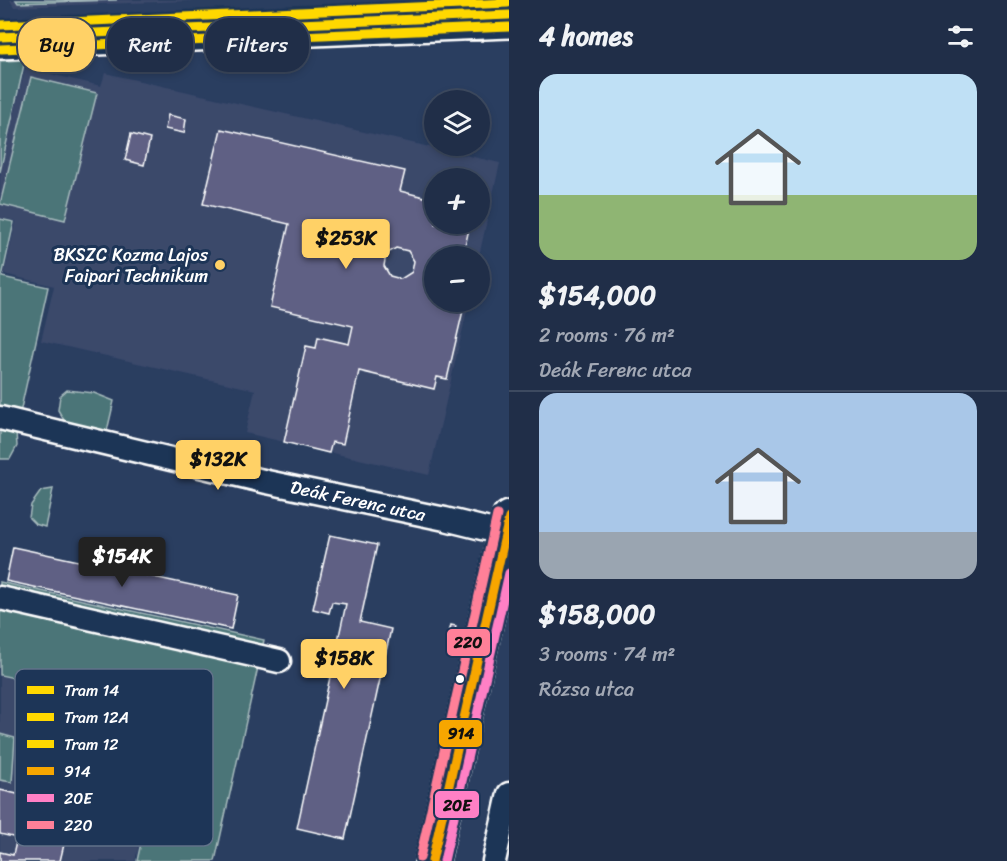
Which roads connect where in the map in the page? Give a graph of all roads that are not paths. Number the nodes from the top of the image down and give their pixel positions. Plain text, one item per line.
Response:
1 (509, 21) edge
2 (0, 42) edge
3 (0, 418) edge
4 (507, 526) edge
5 (501, 596) edge
6 (0, 598) edge
7 (279, 661) dead end
8 (509, 794) edge
9 (432, 861) edge
10 (494, 861) edge

1 - 2 street
3 - 4 street, Deák Ferenc utca
4 - 5 street
5 - 9 street
6 - 7 street
8 - 10 street

